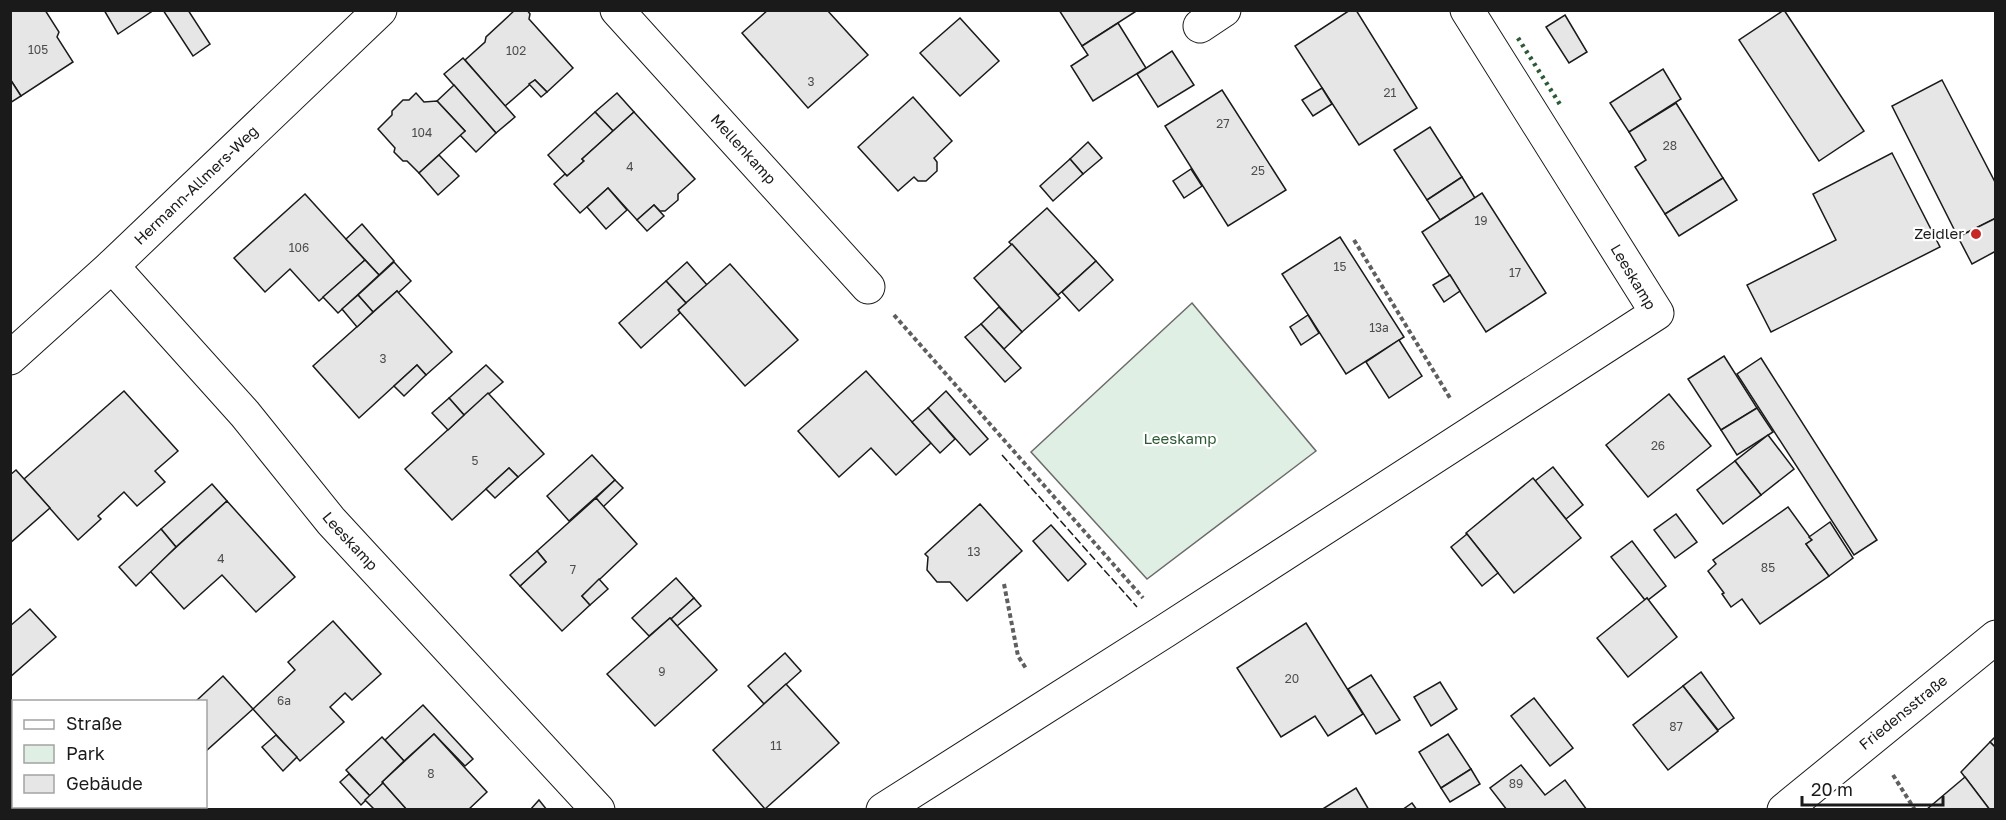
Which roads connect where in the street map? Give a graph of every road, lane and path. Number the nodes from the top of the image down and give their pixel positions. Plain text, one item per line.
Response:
1 (380, 10) edge
2 (616, 10) edge
3 (1467, 10) edge
4 (1354, 240) dead end
5 (111, 266) junction
6 (868, 287) joint
7 (10, 358) edge
8 (1471, 433) junction
9 (1004, 584) dead end
10 (1165, 631) junction
11 (1995, 637) edge
12 (1047, 705) junction
13 (1786, 809) edge
14 (598, 810) edge
15 (883, 810) edge

1 - 5 street, Hermann-Allmers-Weg
2 - 6 street, Mellenkamp
3 - 8 street, Leeskamp
4 - 8 path
5 - 7 street, Hermann-Allmers-Weg
5 - 14 street, Leeskamp
6 - 10 path
8 - 10 street, Leeskamp
9 - 12 path
10 - 12 street, Leeskamp
11 - 13 street, Friedensstraße
12 - 15 street, Leeskamp

